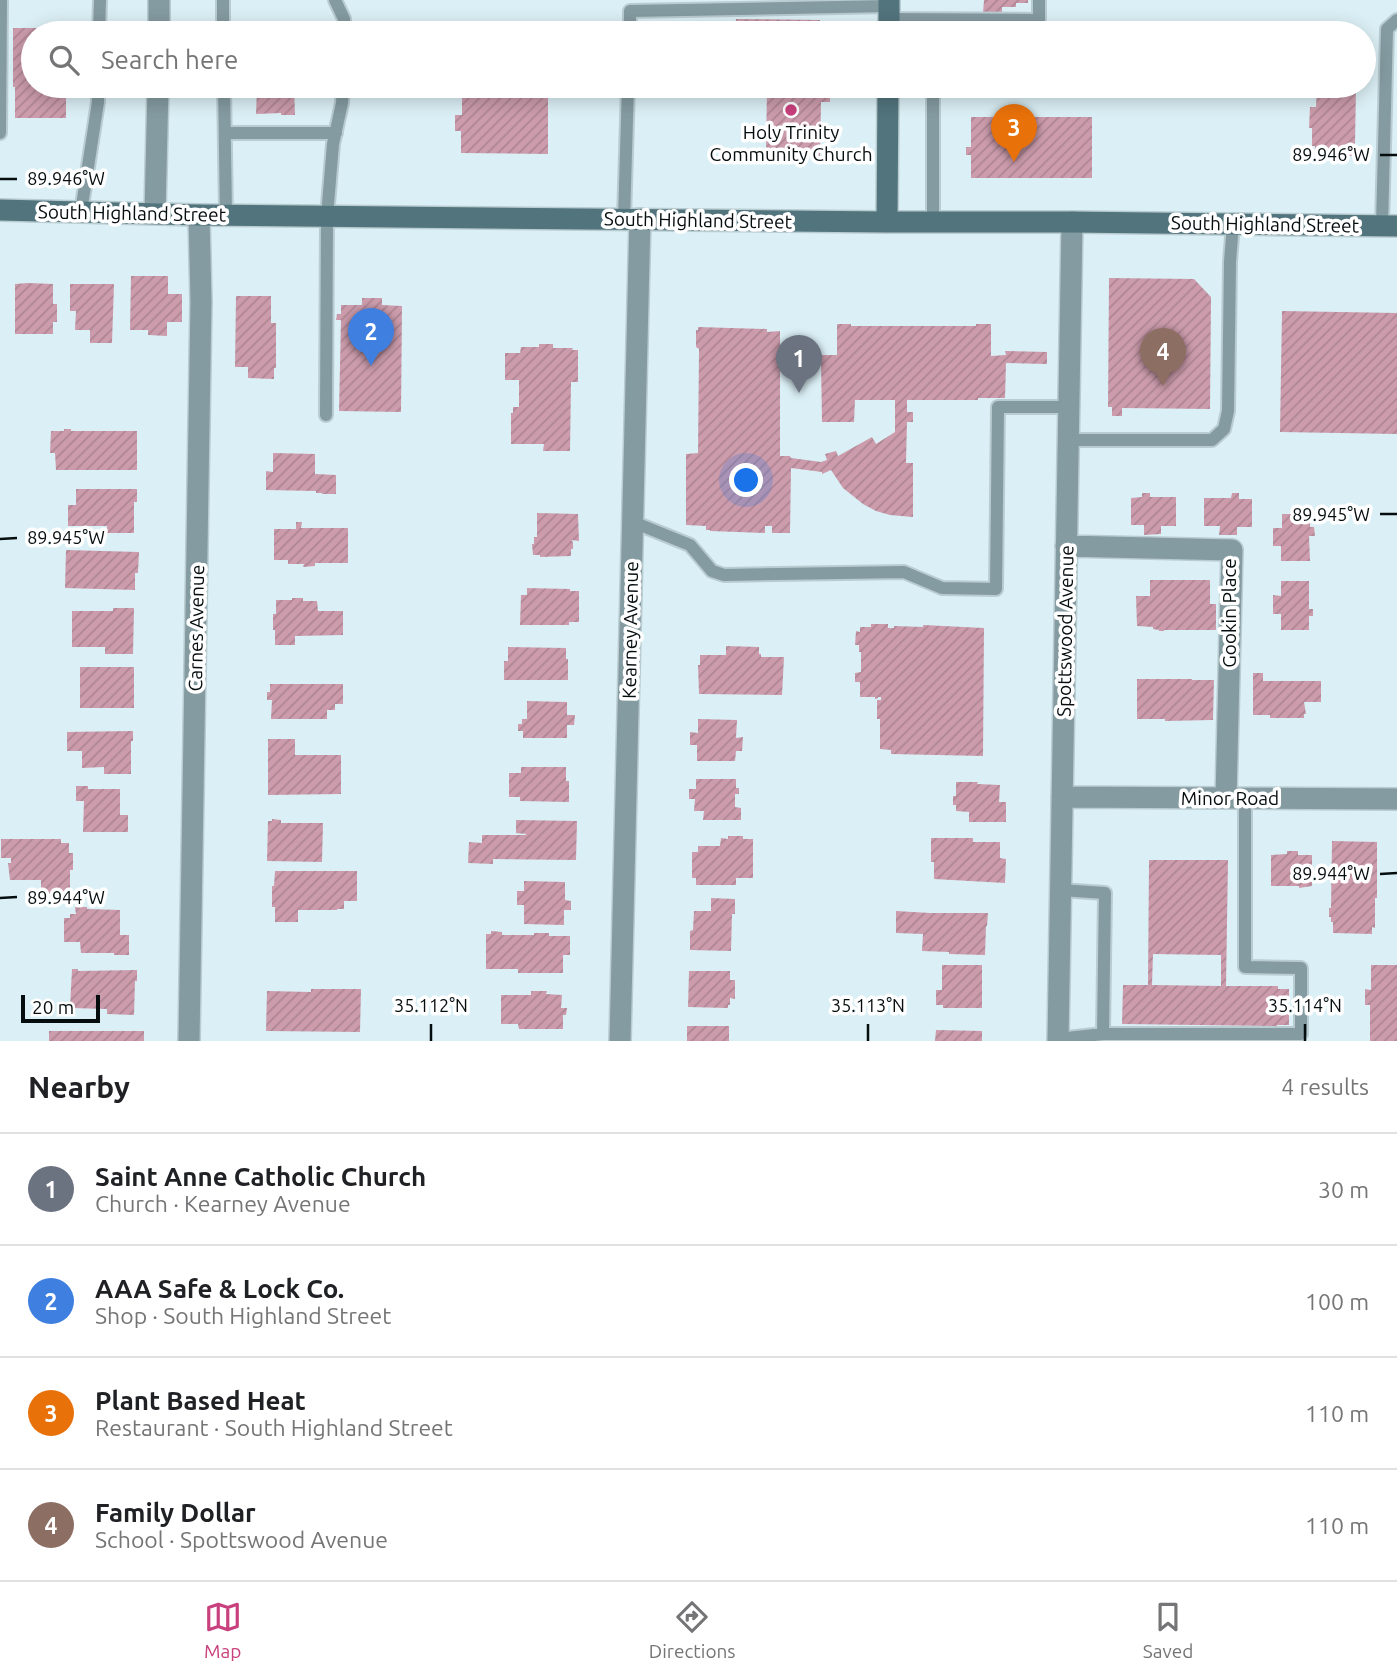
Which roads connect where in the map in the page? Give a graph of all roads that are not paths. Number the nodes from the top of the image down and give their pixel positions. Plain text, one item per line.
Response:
1 (1, 0) edge
2 (100, 0) edge
3 (159, 0) edge
4 (223, 0) edge
5 (335, 0) edge
6 (1039, 0) edge
7 (889, 15) edge
8 (1397, 20) edge
9 (99, 21) edge
10 (159, 21) edge
11 (223, 21) edge
12 (344, 21) edge
13 (630, 21) edge
14 (98, 98) edge
15 (158, 98) edge
16 (224, 98) edge
17 (342, 98) edge
18 (628, 98) edge
19 (888, 98) edge
20 (933, 98) edge
21 (0, 132) edge
22 (335, 133) junction
23 (225, 134) junction
24 (0, 210) edge
25 (81, 212) junction
26 (155, 213) junction
27 (199, 215) junction
28 (226, 215) junction
29 (327, 216) junction
30 (632, 219) junction
31 (887, 222) junction
32 (933, 222) junction
33 (1072, 222) junction
34 (1233, 224) junction
35 (1390, 226) edge
36 (1068, 407) junction
37 (326, 415) dead end
38 (1068, 440) junction
39 (632, 522) junction
40 (1066, 546) junction
41 (1062, 797) junction
42 (1236, 798) junction
43 (1397, 799) edge
44 (1060, 890) junction
45 (1103, 1034) junction
46 (1058, 1040) edge
47 (189, 1041) edge
48 (620, 1041) edge

1 - 21 lane
2 - 9 lane
3 - 10 street
4 - 11 lane
5 - 12 lane
6 - 7 lane
7 - 13 lane
8 - 35 lane
14 - 25 lane
15 - 26 street
16 - 23 lane
17 - 22 lane
18 - 30 lane
19 - 31 main road
20 - 32 lane
22 - 23 lane
22 - 29 lane
23 - 28 lane
24 - 25 main road, South Highland Street
25 - 26 main road, South Highland Street
26 - 27 main road, South Highland Street
27 - 28 main road, South Highland Street
27 - 47 street, Carnes Avenue
28 - 29 main road, South Highland Street
29 - 30 main road, South Highland Street
29 - 37 lane
30 - 31 main road, South Highland Street
30 - 39 street, Kearney Avenue
31 - 32 main road, South Highland Street
32 - 33 main road, South Highland Street
33 - 34 main road, South Highland Street
33 - 36 street, Spottswood Avenue
34 - 35 main road, South Highland Street
34 - 38 lane
36 - 38 street, Spottswood Avenue
36 - 39 lane
38 - 40 street, Spottswood Avenue
39 - 48 street, Kearney Avenue
40 - 41 street, Spottswood Avenue
40 - 42 street, Gookin Place
41 - 42 street, Minor Road
41 - 44 street, Spottswood Avenue
42 - 43 street, Minor Road
42 - 45 lane
44 - 45 lane
44 - 46 street, Spottswood Avenue
45 - 46 lane

